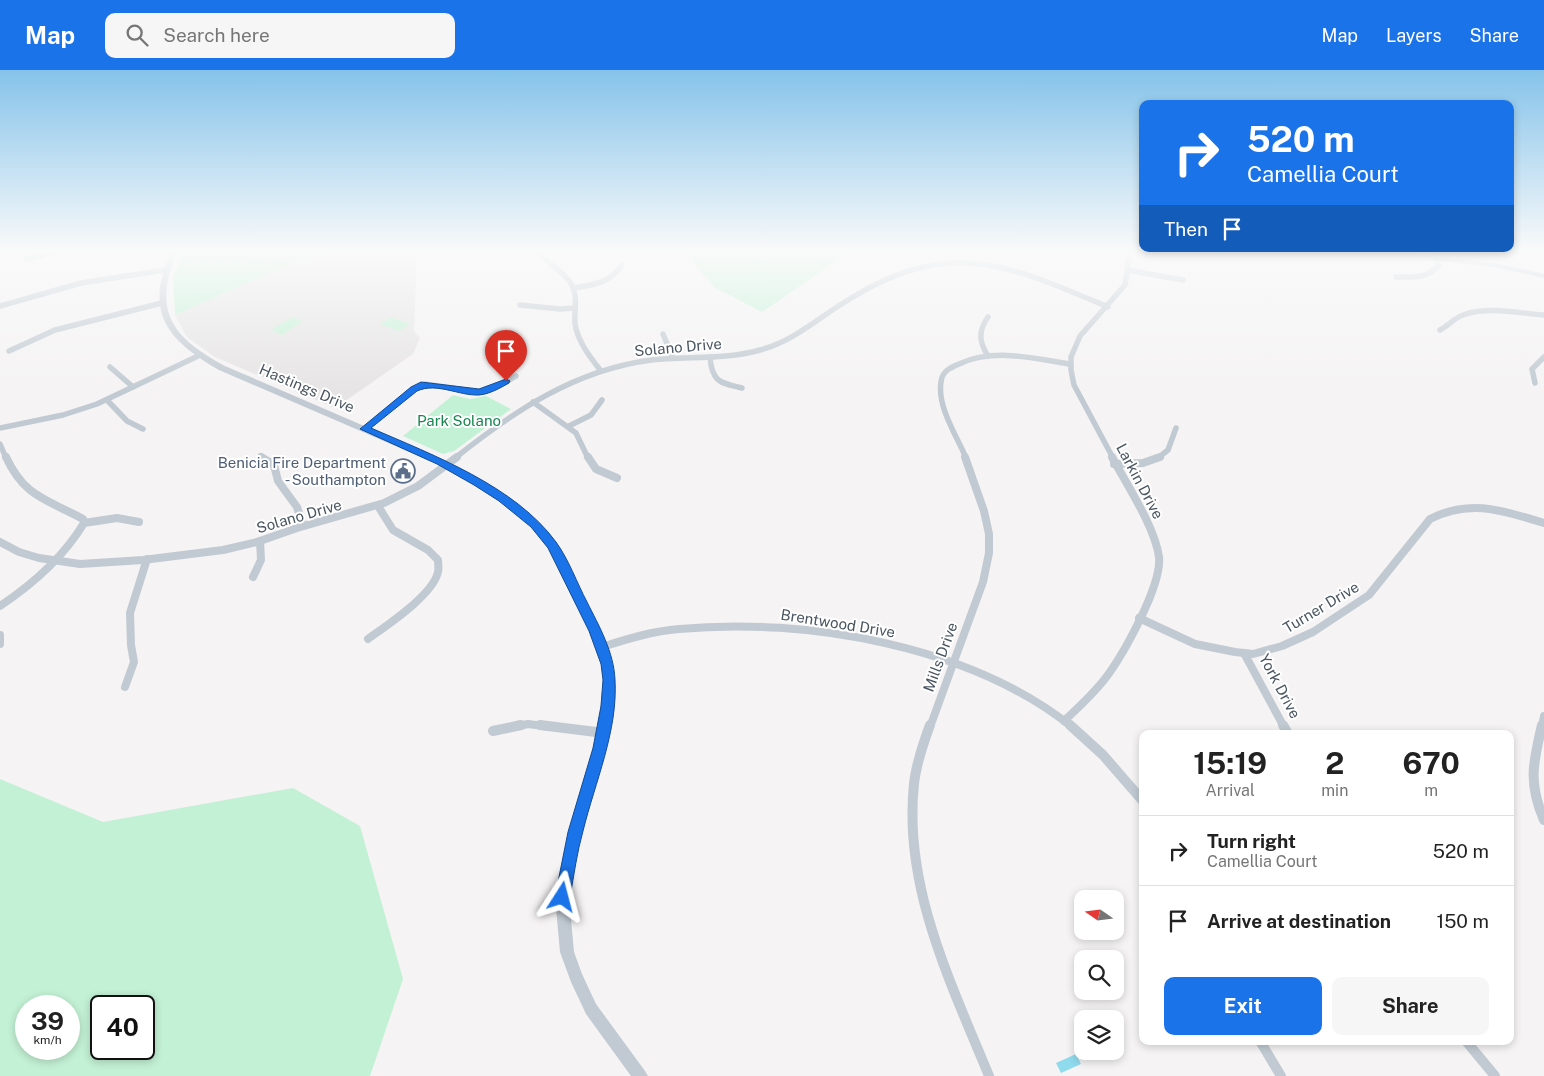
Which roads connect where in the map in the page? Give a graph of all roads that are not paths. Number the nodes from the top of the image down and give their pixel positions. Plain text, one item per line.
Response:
1 (21, 299) edge
2 (162, 299) edge
3 (574, 299) edge
4 (850, 299) edge
5 (1088, 299) edge
6 (1114, 299) edge
7 (162, 303) junction
8 (520, 304) dead end
9 (0, 306) edge
10 (1108, 307) junction
11 (575, 308) junction
12 (1544, 315) edge
13 (988, 317) dead end
14 (1440, 330) dead end
15 (663, 334) dead end
16 (9, 351) dead end
17 (198, 356) junction
18 (988, 356) junction
19 (710, 357) junction
20 (1544, 357) edge
21 (673, 358) junction
22 (1069, 364) junction
23 (110, 367) dead end
24 (601, 371) junction
25 (516, 376) dead end
26 (1535, 383) dead end
27 (133, 387) junction
28 (742, 388) dead end
29 (106, 400) junction
30 (602, 400) dead end
31 (533, 402) junction
32 (569, 426) junction
33 (0, 428) edge
34 (1176, 428) dead end
35 (143, 429) dead end
36 (364, 429) junction
37 (0, 444) edge
38 (261, 457) dead end
39 (1114, 464) junction
40 (447, 465) junction
41 (617, 478) dead end
42 (378, 506) junction
43 (84, 522) junction
44 (140, 522) dead end
45 (1544, 523) edge
46 (303, 526) junction
47 (260, 541) junction
48 (0, 542) edge
49 (147, 560) junction
50 (54, 561) junction
51 (252, 577) dead end
52 (0, 606) edge
53 (1139, 618) junction
54 (0, 635) edge
55 (368, 638) dead end
56 (0, 644) edge
57 (602, 647) junction
58 (1244, 653) junction
59 (952, 664) junction
60 (125, 688) dead end
61 (1544, 716) edge
62 (1064, 720) junction
63 (1543, 727) edge
64 (1286, 730) edge
65 (493, 731) dead end
66 (604, 733) junction
67 (1139, 796) edge
68 (1544, 820) edge
69 (1262, 1045) edge
70 (1469, 1045) edge
71 (640, 1076) edge
72 (989, 1076) edge
73 (1281, 1076) edge
74 (1495, 1076) edge

1 - 9 street
2 - 7 street, Hastings Drive
3 - 11 street
4 - 19 street, Solano Drive
5 - 10 street, Solano Drive
6 - 10 street
7 - 16 street
7 - 17 street, Hastings Drive
8 - 11 street
10 - 22 street
11 - 24 street
12 - 14 street
13 - 18 street
15 - 21 street
17 - 27 street
17 - 36 street, Hastings Drive
18 - 22 street, Mills Drive
18 - 59 street, Mills Drive
19 - 21 street, Solano Drive
19 - 28 street
20 - 26 street
21 - 24 street, Solano Drive
22 - 39 street, Larkin Drive
23 - 27 street
24 - 31 street, Solano Drive
25 - 36 street
27 - 29 street
29 - 33 street
29 - 35 street
30 - 32 street
31 - 32 street
31 - 40 street, Solano Drive
32 - 41 street
34 - 39 street
36 - 40 street, Hastings Drive
37 - 43 street
38 - 46 street
39 - 53 street, Larkin Drive
40 - 42 street, Solano Drive
40 - 57 street, Hastings Drive
42 - 46 street, Solano Drive
42 - 55 street
43 - 44 street
43 - 50 street
45 - 58 street, Turner Drive
46 - 47 street, Solano Drive
47 - 49 street, Solano Drive
47 - 51 street
48 - 50 street, Solano Drive
49 - 50 street, Solano Drive
49 - 60 street
50 - 52 street
53 - 58 street, Turner Drive
53 - 62 street, Larkin Drive
54 - 56 street
57 - 59 street, Brentwood Drive
57 - 66 street, Hastings Drive
58 - 64 street, York Drive
59 - 62 street, Brentwood Drive
59 - 72 street, Mills Drive
61 - 63 street
62 - 67 street, Brentwood Drive
63 - 68 street
65 - 66 street
66 - 71 street, Hastings Drive
69 - 73 street
70 - 74 street

